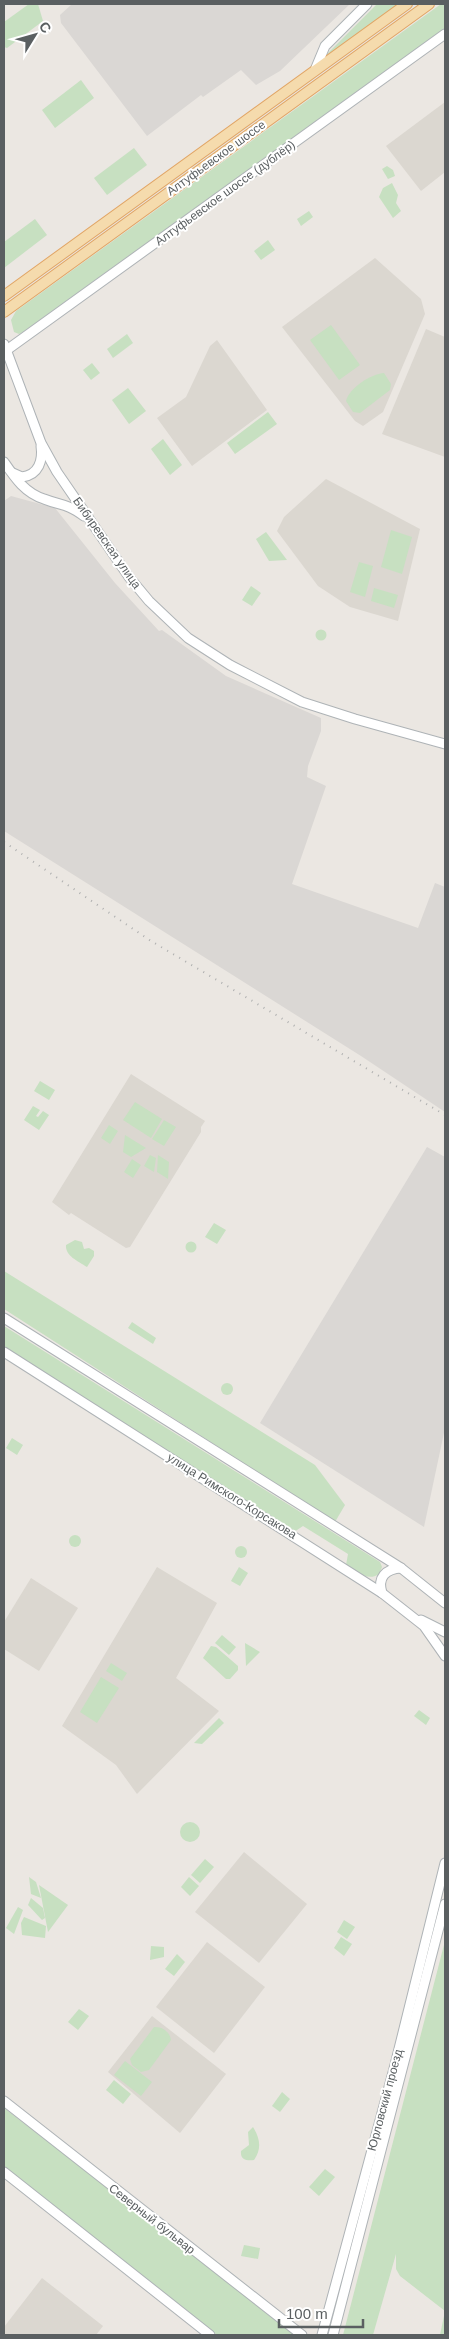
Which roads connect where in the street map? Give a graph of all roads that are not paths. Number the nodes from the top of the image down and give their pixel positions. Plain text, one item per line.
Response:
1 (367, 4) edge
2 (407, 4) edge
3 (429, 4) edge
4 (445, 34) edge
5 (315, 70) junction
6 (4, 296) edge
7 (4, 312) edge
8 (4, 349) edge
9 (40, 443) junction
10 (4, 462) edge
11 (10, 472) junction
12 (88, 518) junction
13 (445, 744) edge
14 (4, 1318) edge
15 (4, 1352) edge
16 (401, 1568) junction
17 (382, 1593) junction
18 (445, 1603) edge
19 (414, 1616) junction
20 (445, 1632) edge
21 (445, 1656) edge
22 (445, 1863) edge
23 (445, 1904) edge
24 (4, 2101) edge
25 (4, 2172) edge
26 (210, 2335) edge
27 (302, 2335) edge
28 (322, 2335) edge
29 (332, 2335) edge

1 - 5 main road
2 - 5 main road, Алтуфьевское шоссе
3 - 7 main road, Алтуфьевское шоссе
4 - 8 main road, Алтуфьевское шоссе (дублёр)
5 - 6 main road, Алтуфьевское шоссе
8 - 9 main road, Бибиревская улица
9 - 11 main road
9 - 12 main road, Бибиревская улица
10 - 11 main road
11 - 12 main road
12 - 13 main road, Бибиревская улица
14 - 16 main road
15 - 17 main road, улица Римского-Корсакова
16 - 17 main road
16 - 18 main road
17 - 19 main road, улица Римского-Корсакова
19 - 20 main road
19 - 21 main road, улица Римского-Корсакова
22 - 28 main road, Юрловский проезд
23 - 29 main road, Юрловский проезд
24 - 27 main road, Северный бульвар
25 - 26 main road

